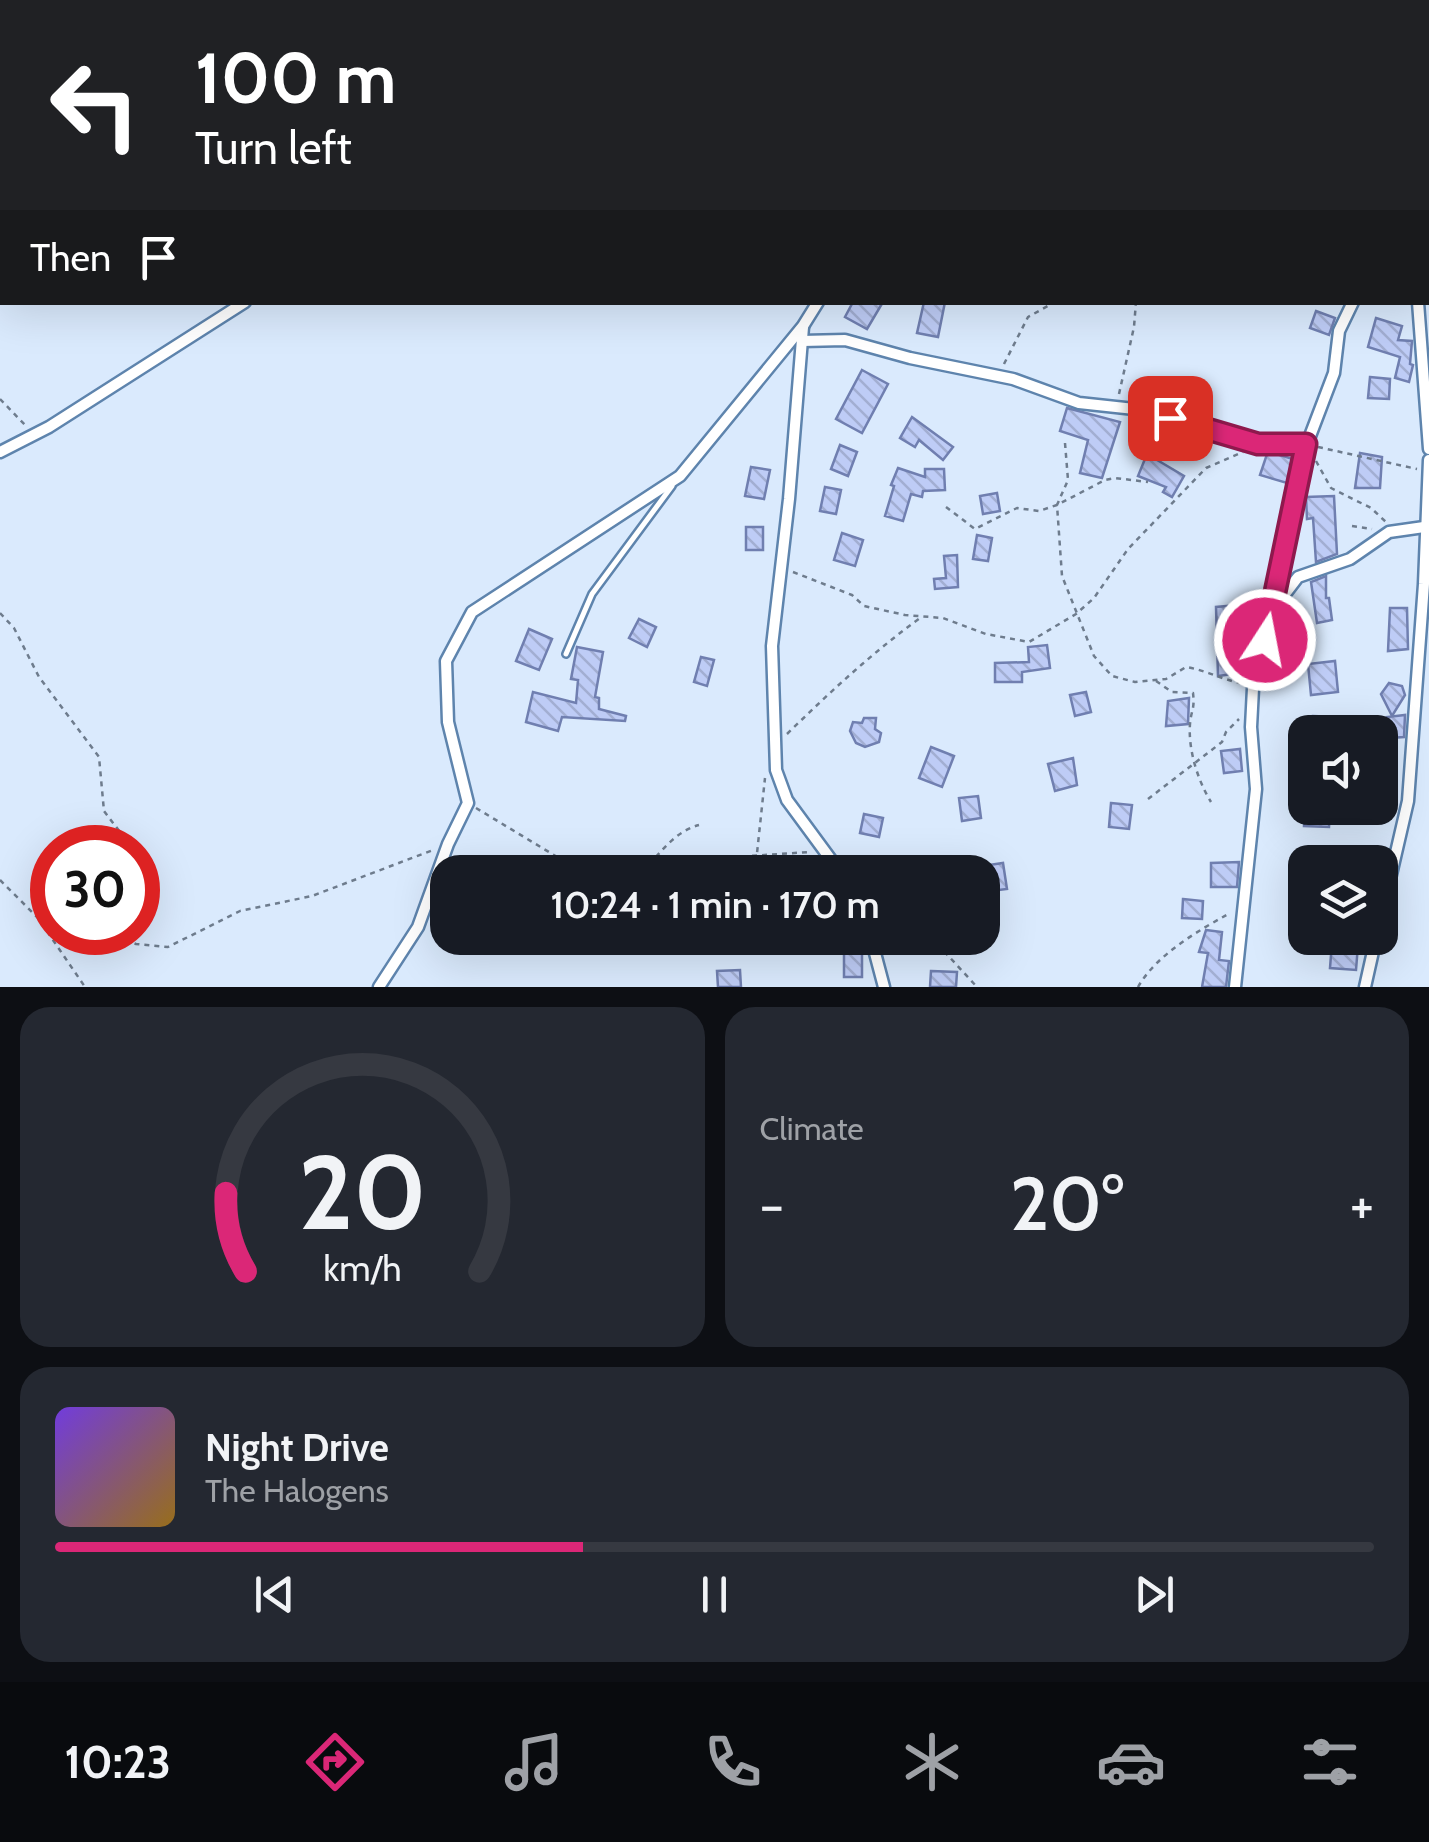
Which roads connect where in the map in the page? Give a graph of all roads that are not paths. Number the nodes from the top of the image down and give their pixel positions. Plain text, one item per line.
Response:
1 (240, 305) edge
2 (816, 305) edge
3 (1352, 305) edge
4 (1418, 305) edge
5 (803, 326) junction
6 (802, 341) junction
7 (1306, 444) junction
8 (1429, 449) edge
9 (0, 452) edge
10 (1429, 460) edge
11 (1428, 472) edge
12 (680, 476) junction
13 (1424, 527) junction
14 (1426, 581) edge
15 (1265, 640) junction
16 (566, 654) dead end
17 (1398, 845) edge
18 (828, 855) edge
19 (876, 955) edge
20 (1372, 955) edge
21 (379, 987) edge
22 (884, 987) edge
23 (1235, 987) edge
24 (1365, 987) edge

1 - 9 street
2 - 5 street
3 - 7 street
4 - 8 street
5 - 6 street
5 - 12 street
6 - 7 street
6 - 18 street
7 - 15 street
10 - 11 street
11 - 13 street
12 - 16 lane
12 - 21 street
13 - 14 street
13 - 15 street
14 - 17 street
15 - 23 street
19 - 22 street
20 - 24 street

